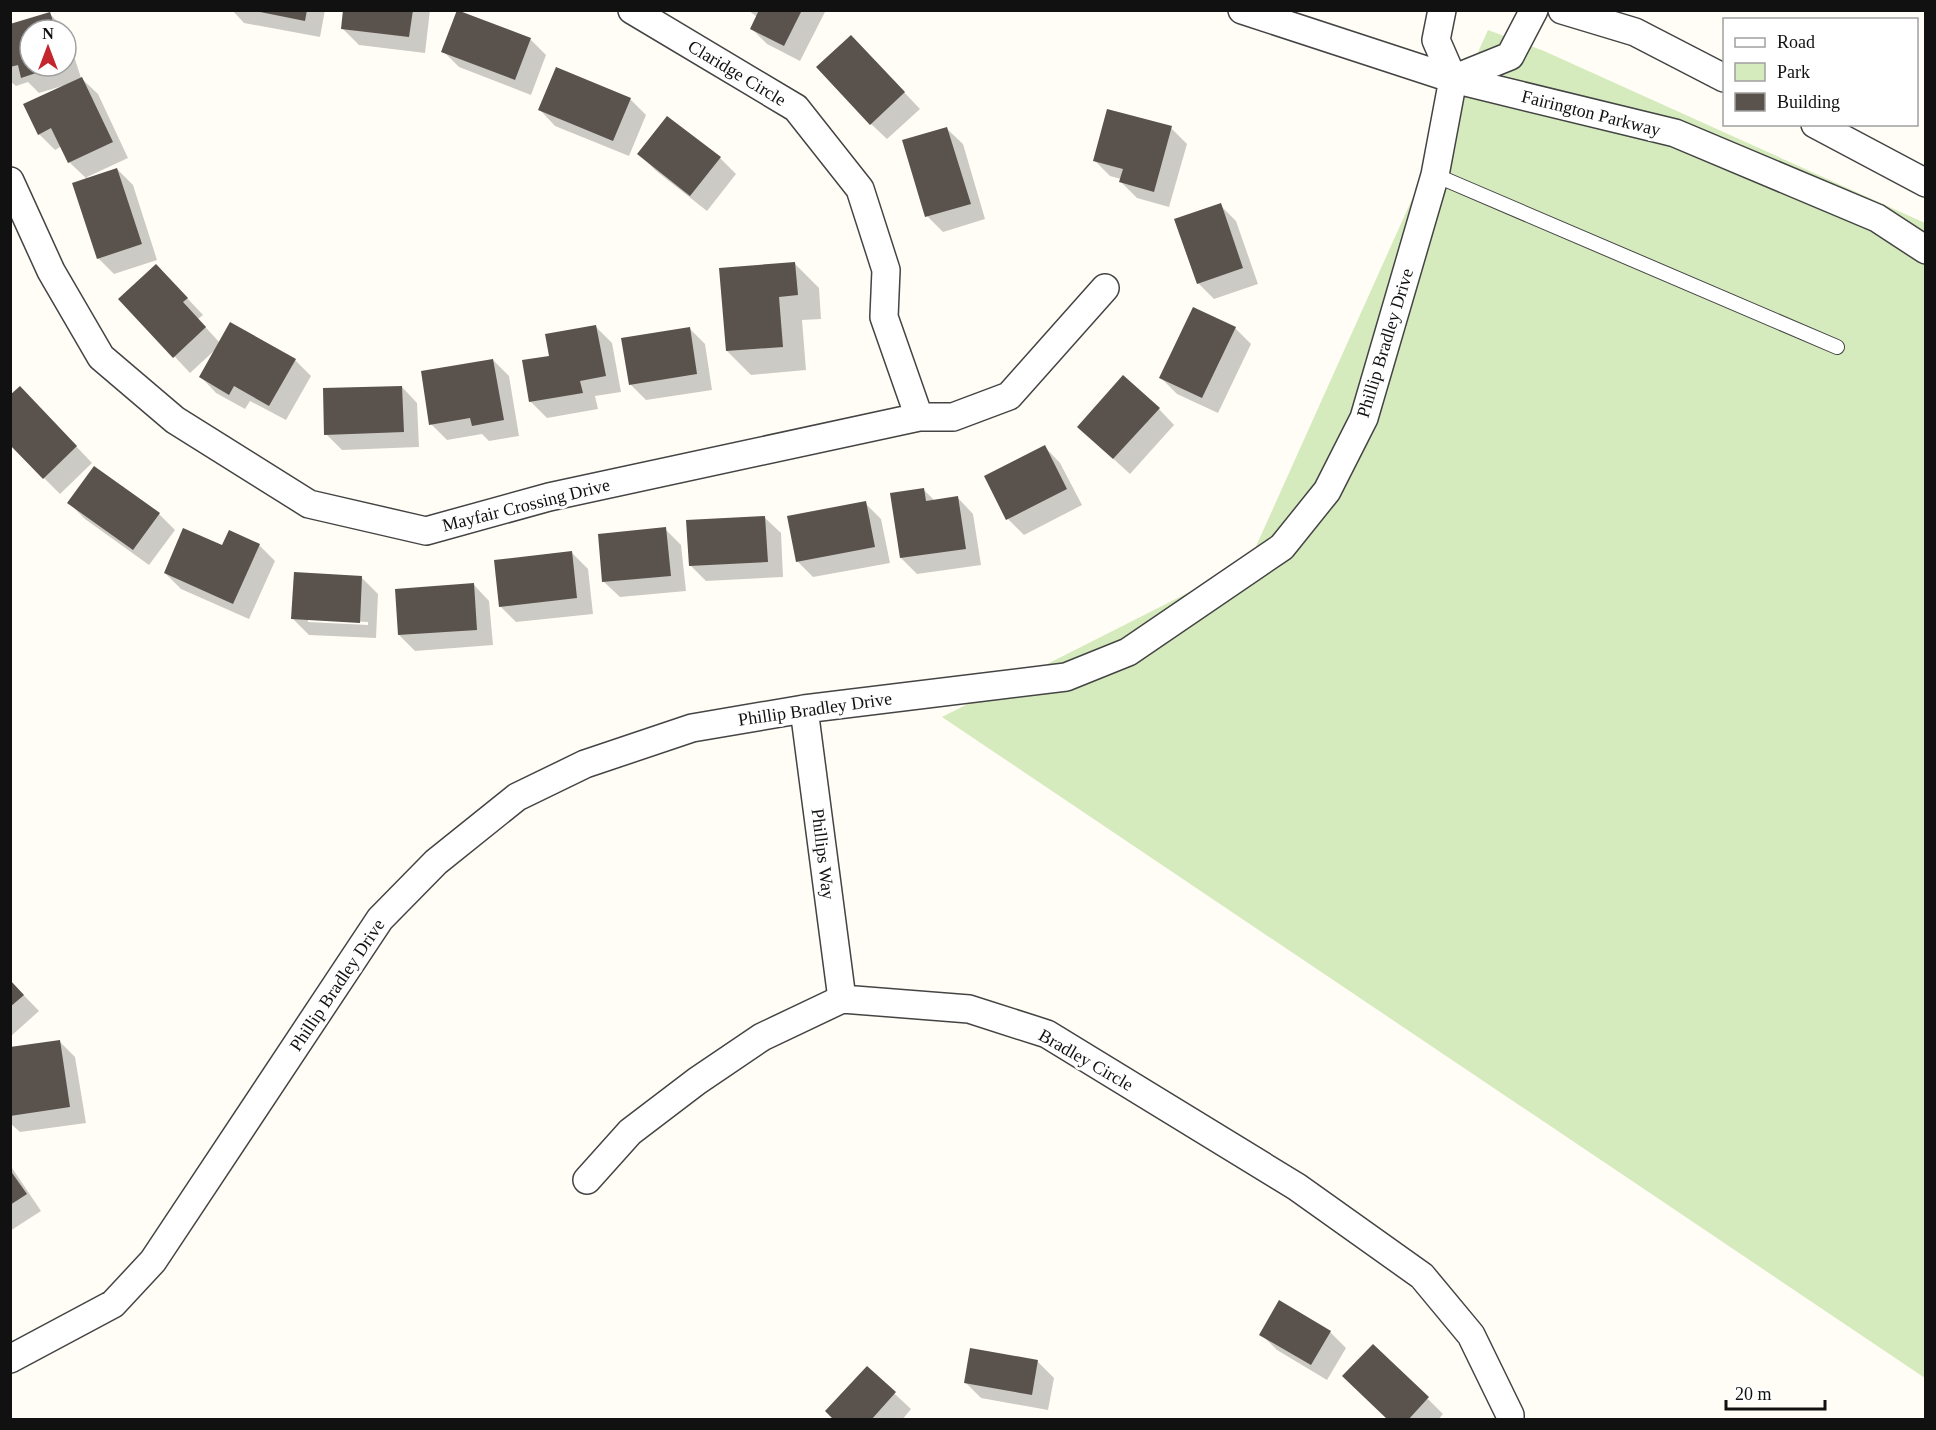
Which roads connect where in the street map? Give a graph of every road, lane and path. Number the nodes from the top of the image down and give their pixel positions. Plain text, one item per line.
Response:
1 (632, 10) edge
2 (1242, 10) edge
3 (1442, 10) edge
4 (1534, 10) edge
5 (1562, 10) edge
6 (1723, 77) edge
7 (1453, 79) junction
8 (1819, 126) edge
9 (1435, 175) junction
10 (10, 181) edge
11 (1926, 183) edge
12 (1926, 250) edge
13 (1105, 288) dead end
14 (1837, 346) dead end
15 (919, 417) junction
16 (804, 709) junction
17 (842, 999) junction
18 (587, 1180) dead end
19 (10, 1359) edge
20 (1510, 1419) edge

1 - 15 street, Claridge Circle
2 - 7 street, Fairington Parkway
3 - 7 street
4 - 7 street
5 - 6 street
7 - 9 street, Phillip Bradley Drive
7 - 12 street, Fairington Parkway
8 - 11 street
9 - 14 lane
9 - 16 street, Phillip Bradley Drive
10 - 15 street, Mayfair Crossing Drive
13 - 15 street, Mayfair Crossing Drive
16 - 17 street, Phillips Way
16 - 19 street, Phillip Bradley Drive
17 - 18 street
17 - 20 street, Bradley Circle

